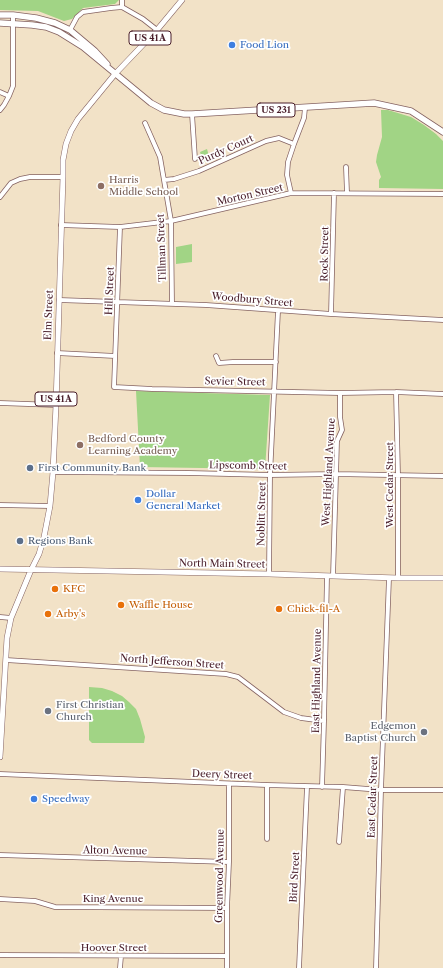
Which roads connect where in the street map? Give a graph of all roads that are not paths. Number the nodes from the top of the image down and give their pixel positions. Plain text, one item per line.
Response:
1 (122, 0) edge
2 (182, 0) edge
3 (122, 7) junction
4 (0, 15) edge
5 (13, 15) junction
6 (0, 23) edge
7 (13, 23) junction
8 (70, 30) junction
9 (157, 30) junction
10 (115, 74) junction
11 (0, 92) edge
12 (9, 96) junction
13 (305, 108) junction
14 (0, 110) edge
15 (192, 114) junction
16 (145, 124) dead end
17 (443, 132) edge
18 (294, 144) junction
19 (195, 159) dead end
20 (346, 167) dead end
21 (63, 177) junction
22 (164, 180) junction
23 (291, 193) junction
24 (347, 193) junction
25 (334, 194) junction
26 (443, 194) edge
27 (0, 196) edge
28 (171, 221) junction
29 (61, 225) junction
30 (120, 227) junction
31 (59, 300) junction
32 (117, 302) junction
33 (172, 304) junction
34 (278, 311) junction
35 (332, 314) junction
36 (443, 320) edge
37 (57, 353) junction
38 (115, 356) junction
39 (216, 356) dead end
40 (276, 362) junction
41 (275, 391) junction
42 (396, 392) junction
43 (340, 393) junction
44 (443, 394) edge
45 (0, 403) edge
46 (56, 405) junction
47 (53, 472) junction
48 (336, 474) junction
49 (270, 475) junction
50 (398, 475) junction
51 (443, 476) edge
52 (0, 505) edge
53 (50, 506) junction
54 (0, 569) edge
55 (31, 570) junction
56 (269, 574) junction
57 (330, 576) junction
58 (389, 578) junction
59 (398, 578) junction
60 (443, 578) edge
61 (0, 617) edge
62 (11, 618) junction
63 (6, 660) junction
64 (0, 666) edge
65 (6, 666) junction
66 (324, 721) junction
67 (0, 757) edge
68 (0, 774) edge
69 (229, 784) junction
70 (267, 785) junction
71 (306, 786) junction
72 (322, 787) junction
73 (343, 787) junction
74 (381, 790) junction
75 (443, 790) edge
76 (267, 839) dead end
77 (339, 842) dead end
78 (0, 855) edge
79 (229, 862) junction
80 (0, 899) edge
81 (227, 908) junction
82 (0, 955) edge
83 (121, 956) junction
84 (227, 956) junction
85 (120, 968) edge
86 (227, 968) edge
87 (299, 968) edge
88 (376, 968) edge

1 - 3 street
2 - 9 main road, US 41A
3 - 8 street
3 - 9 street
4 - 5 highway, US 231
5 - 7 street
5 - 8 highway, US 231
6 - 7 highway, US 231
7 - 10 highway, US 231
7 - 12 street
8 - 10 highway, US 231
9 - 10 main road, US 41A
10 - 15 highway, US 231
10 - 21 main road, Elm Street / US 41A
11 - 12 street
12 - 14 street
13 - 15 highway, US 231
13 - 17 highway, US 231
13 - 18 street
15 - 19 street
16 - 22 street, Tillman Street
18 - 22 street, Purdy Court
18 - 23 street
20 - 24 street
21 - 27 street
21 - 29 main road, Elm Street / US 41A
22 - 28 street, Tillman Street
23 - 25 street, Morton Street
23 - 28 street, Morton Street
24 - 25 street, Morton Street
24 - 26 street, Morton Street
25 - 35 street, Rock Street
28 - 30 street, Morton Street
28 - 33 street, Tillman Street
29 - 30 street, Morton Street
29 - 31 main road, Elm Street / US 41A
30 - 32 street, Hill Street
31 - 32 street, Woodbury Street
31 - 37 main road, Elm Street / US 41A
32 - 33 street, Woodbury Street
32 - 38 street, Hill Street
33 - 34 street, Woodbury Street
34 - 35 street, Woodbury Street
34 - 40 street, Noblitt Street
35 - 36 street, Woodbury Street
37 - 38 street
37 - 46 main road, Elm Street / US 41A
38 - 41 street, Sevier Street
39 - 40 street
40 - 41 street, Noblitt Street
41 - 43 street, Sevier Street
41 - 49 street, Noblitt Street
42 - 43 street, Sevier Street
42 - 44 street, Sevier Street
42 - 50 street, West Cedar Street
43 - 48 street, West Highland Avenue
45 - 46 street
46 - 47 main road, Elm Street / US 41A
47 - 49 street, Lipscomb Street
47 - 53 main road, Elm Street / US 41A
48 - 49 street, Lipscomb Street
48 - 50 street, Lipscomb Street
48 - 57 street, West Highland Avenue
49 - 56 street, Noblitt Street
50 - 51 street, Lipscomb Street
50 - 59 street, West Cedar Street
52 - 53 street
53 - 55 main road, Elm Street / US 41A
54 - 55 main road, North Main Street
55 - 56 main road, North Main Street
55 - 62 main road, US 41A
56 - 57 main road, North Main Street
57 - 58 main road, North Main Street
57 - 66 street, East Highland Avenue
58 - 59 main road, North Main Street
58 - 74 street, East Cedar Street
59 - 60 main road, North Main Street
61 - 62 street
62 - 63 main road, US 41A
63 - 65 main road, US 41A
63 - 66 street, North Jefferson Street
64 - 65 street
65 - 67 main road, US 41A
66 - 72 street, East Highland Avenue
68 - 69 street, Deery Street
69 - 70 street, Deery Street
69 - 79 street, Greenwood Avenue
70 - 71 street, Deery Street
70 - 76 street
71 - 72 street, Deery Street
71 - 87 street, Bird Street
72 - 73 street, Deery Street
73 - 74 street, Deery Street
73 - 77 street
74 - 75 street, Deery Street
74 - 88 street, East Cedar Street
78 - 79 street, Alton Avenue
79 - 81 street, Greenwood Avenue
80 - 81 street, King Avenue
81 - 84 street, Greenwood Avenue
82 - 83 street, Hoover Street
83 - 84 street, Hoover Street
83 - 85 street
84 - 86 street, Greenwood Avenue

